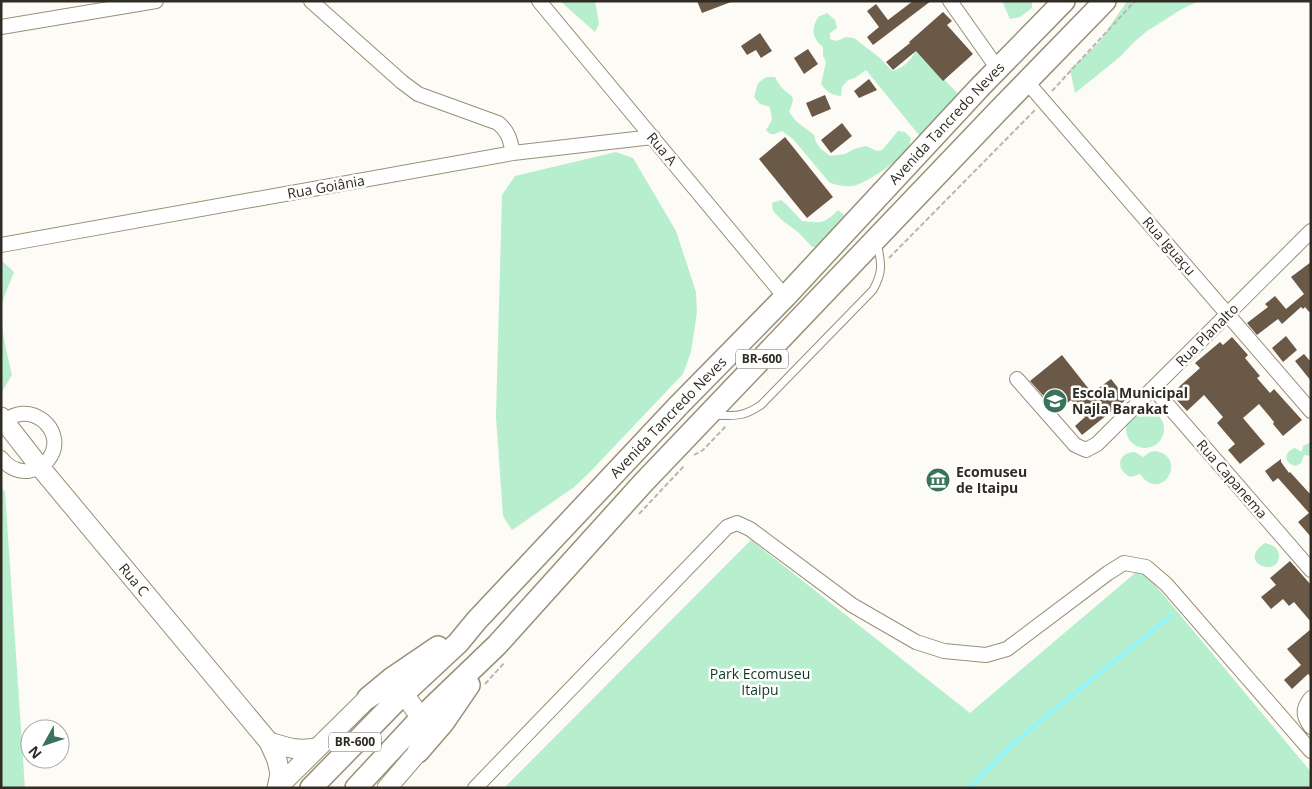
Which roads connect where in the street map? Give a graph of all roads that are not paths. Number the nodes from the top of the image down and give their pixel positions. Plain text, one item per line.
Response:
1 (156, 1) edge
2 (311, 1) edge
3 (540, 1) edge
4 (950, 1) edge
5 (1064, 1) edge
6 (1105, 1) edge
7 (1, 27) edge
8 (998, 69) junction
9 (1026, 82) junction
10 (653, 137) junction
11 (513, 153) junction
12 (877, 239) junction
13 (1308, 241) edge
14 (1, 245) edge
15 (785, 297) junction
16 (1228, 314) junction
17 (1017, 379) dead end
18 (1153, 388) junction
19 (1311, 411) edge
20 (710, 414) junction
21 (2, 421) edge
22 (1, 458) edge
23 (40, 467) junction
24 (1311, 570) edge
25 (477, 620) junction
26 (497, 645) junction
27 (400, 697) junction
28 (368, 698) junction
29 (1311, 698) edge
30 (421, 718) junction
31 (1311, 727) edge
32 (269, 742) junction
33 (317, 748) junction
34 (1311, 751) edge
35 (418, 752) junction
36 (277, 788) edge
37 (311, 788) edge
38 (356, 788) edge
39 (387, 788) edge
40 (475, 788) edge

1 - 7 street
2 - 11 street
3 - 10 street, Rua A
4 - 8 street
5 - 8 main road, Avenida Tancredo Neves / BR-600
6 - 9 main road, Avenida Tancredo Neves / BR-600
8 - 15 main road, Avenida Tancredo Neves / BR-600
9 - 12 main road, Avenida Tancredo Neves / BR-600
9 - 16 street, Rua Iguaçu
10 - 11 street, Rua Goiânia
10 - 15 street, Rua A
11 - 14 street, Rua Goiânia
12 - 20 main road, Avenida Tancredo Neves / BR-600
12 - 20 lane
13 - 16 street, Rua Planalto
15 - 25 main road, Avenida Tancredo Neves / BR-600
16 - 18 street, Rua Planalto
16 - 19 street, Rua Iguaçu
17 - 18 street, Rua Planalto
18 - 24 street, Rua Capanema
20 - 26 main road, Avenida Tancredo Neves / BR-600
21 - 23 street, Rua C
21 - 23 street
22 - 23 street
23 - 32 street, Rua C
25 - 27 main road, Avenida Tancredo Neves / BR-600
25 - 28 main road
26 - 30 main road, Avenida Tancredo Neves / BR-600
26 - 35 main road
27 - 28 street
27 - 30 street
27 - 37 main road, Avenida Tancredo Neves / BR-600
28 - 33 street
29 - 31 street
30 - 35 street
30 - 38 main road, Avenida Tancredo Neves / BR-600
32 - 33 street
32 - 36 street, Rua C
33 - 36 street
34 - 40 street
35 - 39 street

